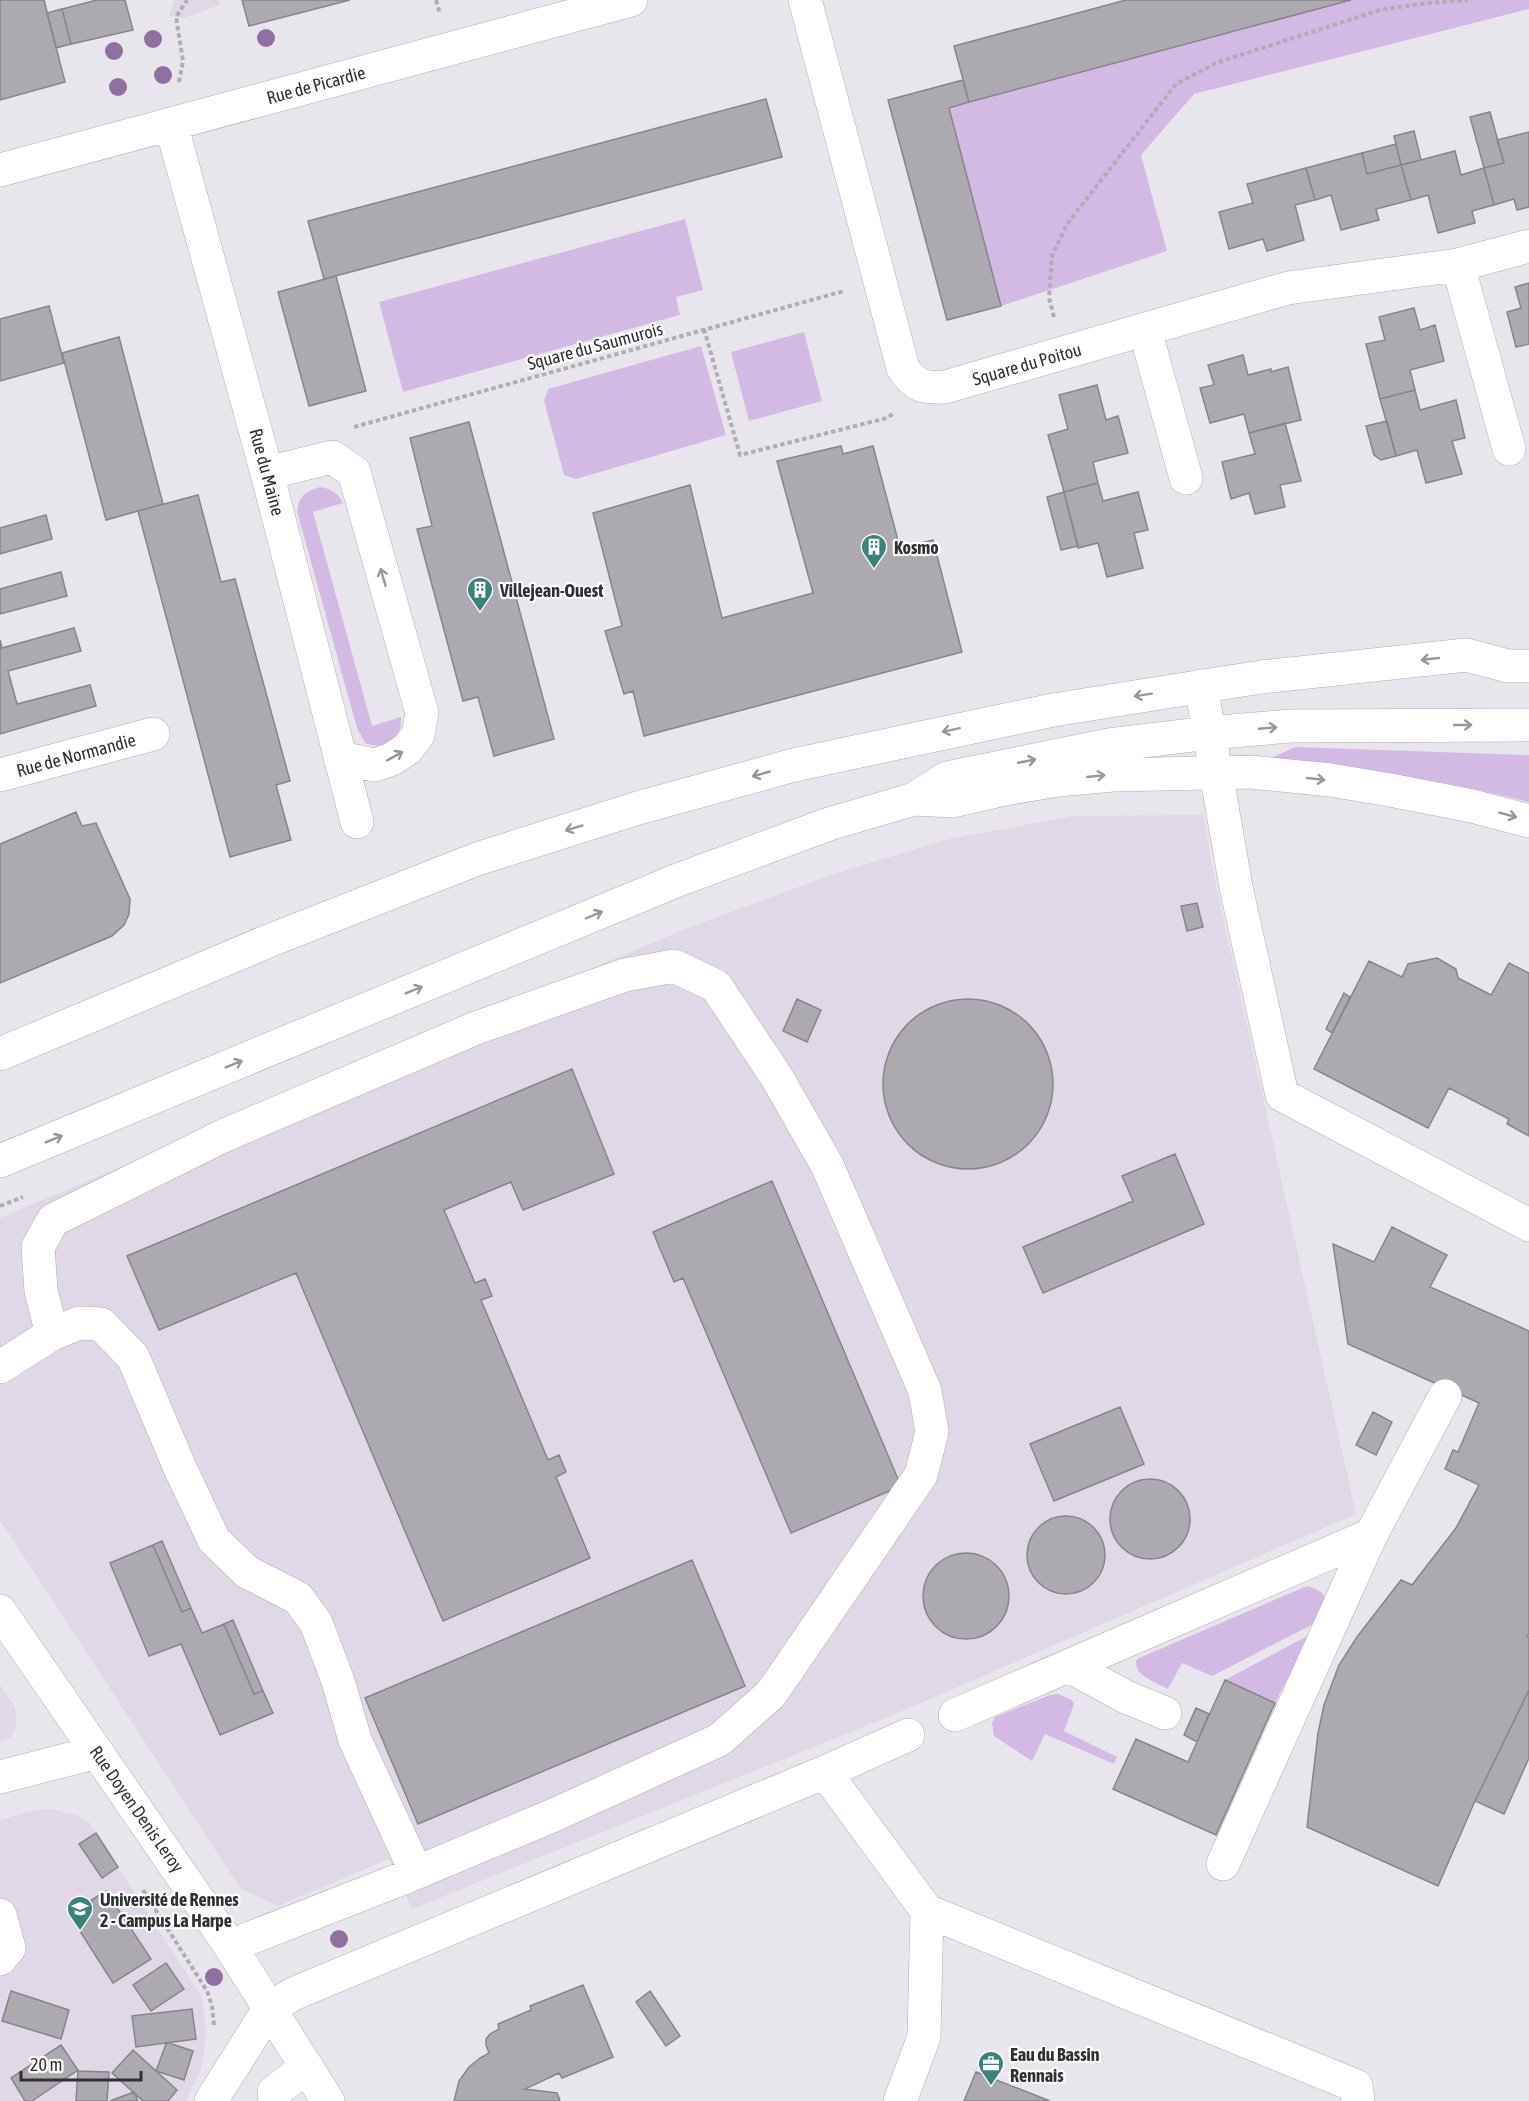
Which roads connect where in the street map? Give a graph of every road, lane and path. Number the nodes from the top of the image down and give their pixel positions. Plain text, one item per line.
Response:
1 (187, 0) edge
2 (631, 0) edge
3 (805, 0) edge
4 (1468, 0) edge
5 (171, 124) junction
6 (0, 170) edge
7 (1529, 246) edge
8 (1458, 265) junction
9 (880, 281) junction
10 (705, 329) junction
11 (1145, 330) junction
12 (1064, 353) junction
13 (927, 388) junction
14 (1509, 449) dead end
15 (332, 457) junction
16 (267, 473) junction
17 (1186, 478) dead end
18 (1529, 643) edge
19 (1466, 655) junction
20 (1529, 666) edge
21 (1201, 686) junction
22 (1529, 725) edge
23 (1209, 733) junction
24 (153, 734) dead end
25 (340, 758) junction
26 (1216, 773) junction
27 (0, 775) edge
28 (914, 799) junction
29 (1529, 821) edge
30 (357, 822) dead end
31 (0, 1054) edge
32 (0, 1161) edge
33 (1529, 1225) edge
34 (52, 1334) junction
35 (0, 1367) edge
36 (1445, 1396) dead end
37 (1371, 1535) junction
38 (0, 1611) edge
39 (1069, 1666) junction
40 (1165, 1713) dead end
41 (955, 1715) dead end
42 (908, 1735) dead end
43 (97, 1752) junction
44 (825, 1772) junction
45 (0, 1778) edge
46 (1223, 1864) dead end
47 (417, 1872) junction
48 (140, 1885) dead end
49 (927, 1911) junction
50 (0, 1915) edge
51 (230, 1946) junction
52 (0, 1959) edge
53 (269, 2009) junction
54 (307, 2067) junction
55 (218, 2091) edge
56 (275, 2101) edge
57 (328, 2101) edge
58 (900, 2101) edge
59 (1358, 2101) edge

1 - 5 path
2 - 5 main road, Rue de Picardie
3 - 9 main road
4 - 12 path
5 - 6 main road, Rue de Picardie
5 - 16 main road, Rue du Maine
7 - 8 main road, Square du Poitou
8 - 11 main road, Square du Poitou
8 - 14 main road
9 - 10 path, Square du Saumurois
9 - 13 main road
10 - 13 path
10 - 15 path, Square du Saumurois
11 - 12 main road, Square du Poitou
11 - 17 main road
12 - 13 main road, Square du Poitou
15 - 16 main road
25 -> 15 main road
16 - 25 main road, Rue du Maine
18 - 19 main road
19 - 20 main road
19 -> 21 main road
21 - 23 main road
21 -> 31 main road
23 -> 22 main road
23 - 26 main road
28 -> 23 main road
24 - 27 main road, Rue de Normandie
25 - 30 main road, Rue du Maine
28 -> 26 main road
26 -> 29 main road
26 - 33 main road
32 -> 28 main road
34 - 35 main road
34 - 47 main road
34 - 47 main road
36 - 37 main road
37 - 39 main road
37 - 46 main road
38 - 43 main road, Rue Doyen Denis Leroy
39 - 40 main road
39 - 41 main road
42 - 44 main road
43 - 45 main road
43 - 51 main road, Rue Doyen Denis Leroy
44 - 49 main road
44 - 53 main road
47 - 51 main road
48 - 55 path
49 - 58 main road
49 - 59 main road
50 - 52 main road
51 - 53 main road, Rue Doyen Denis Leroy
53 - 54 main road, Rue Doyen Denis Leroy
53 - 55 main road
54 - 56 main road
54 - 57 main road, Rue Doyen Denis Leroy

